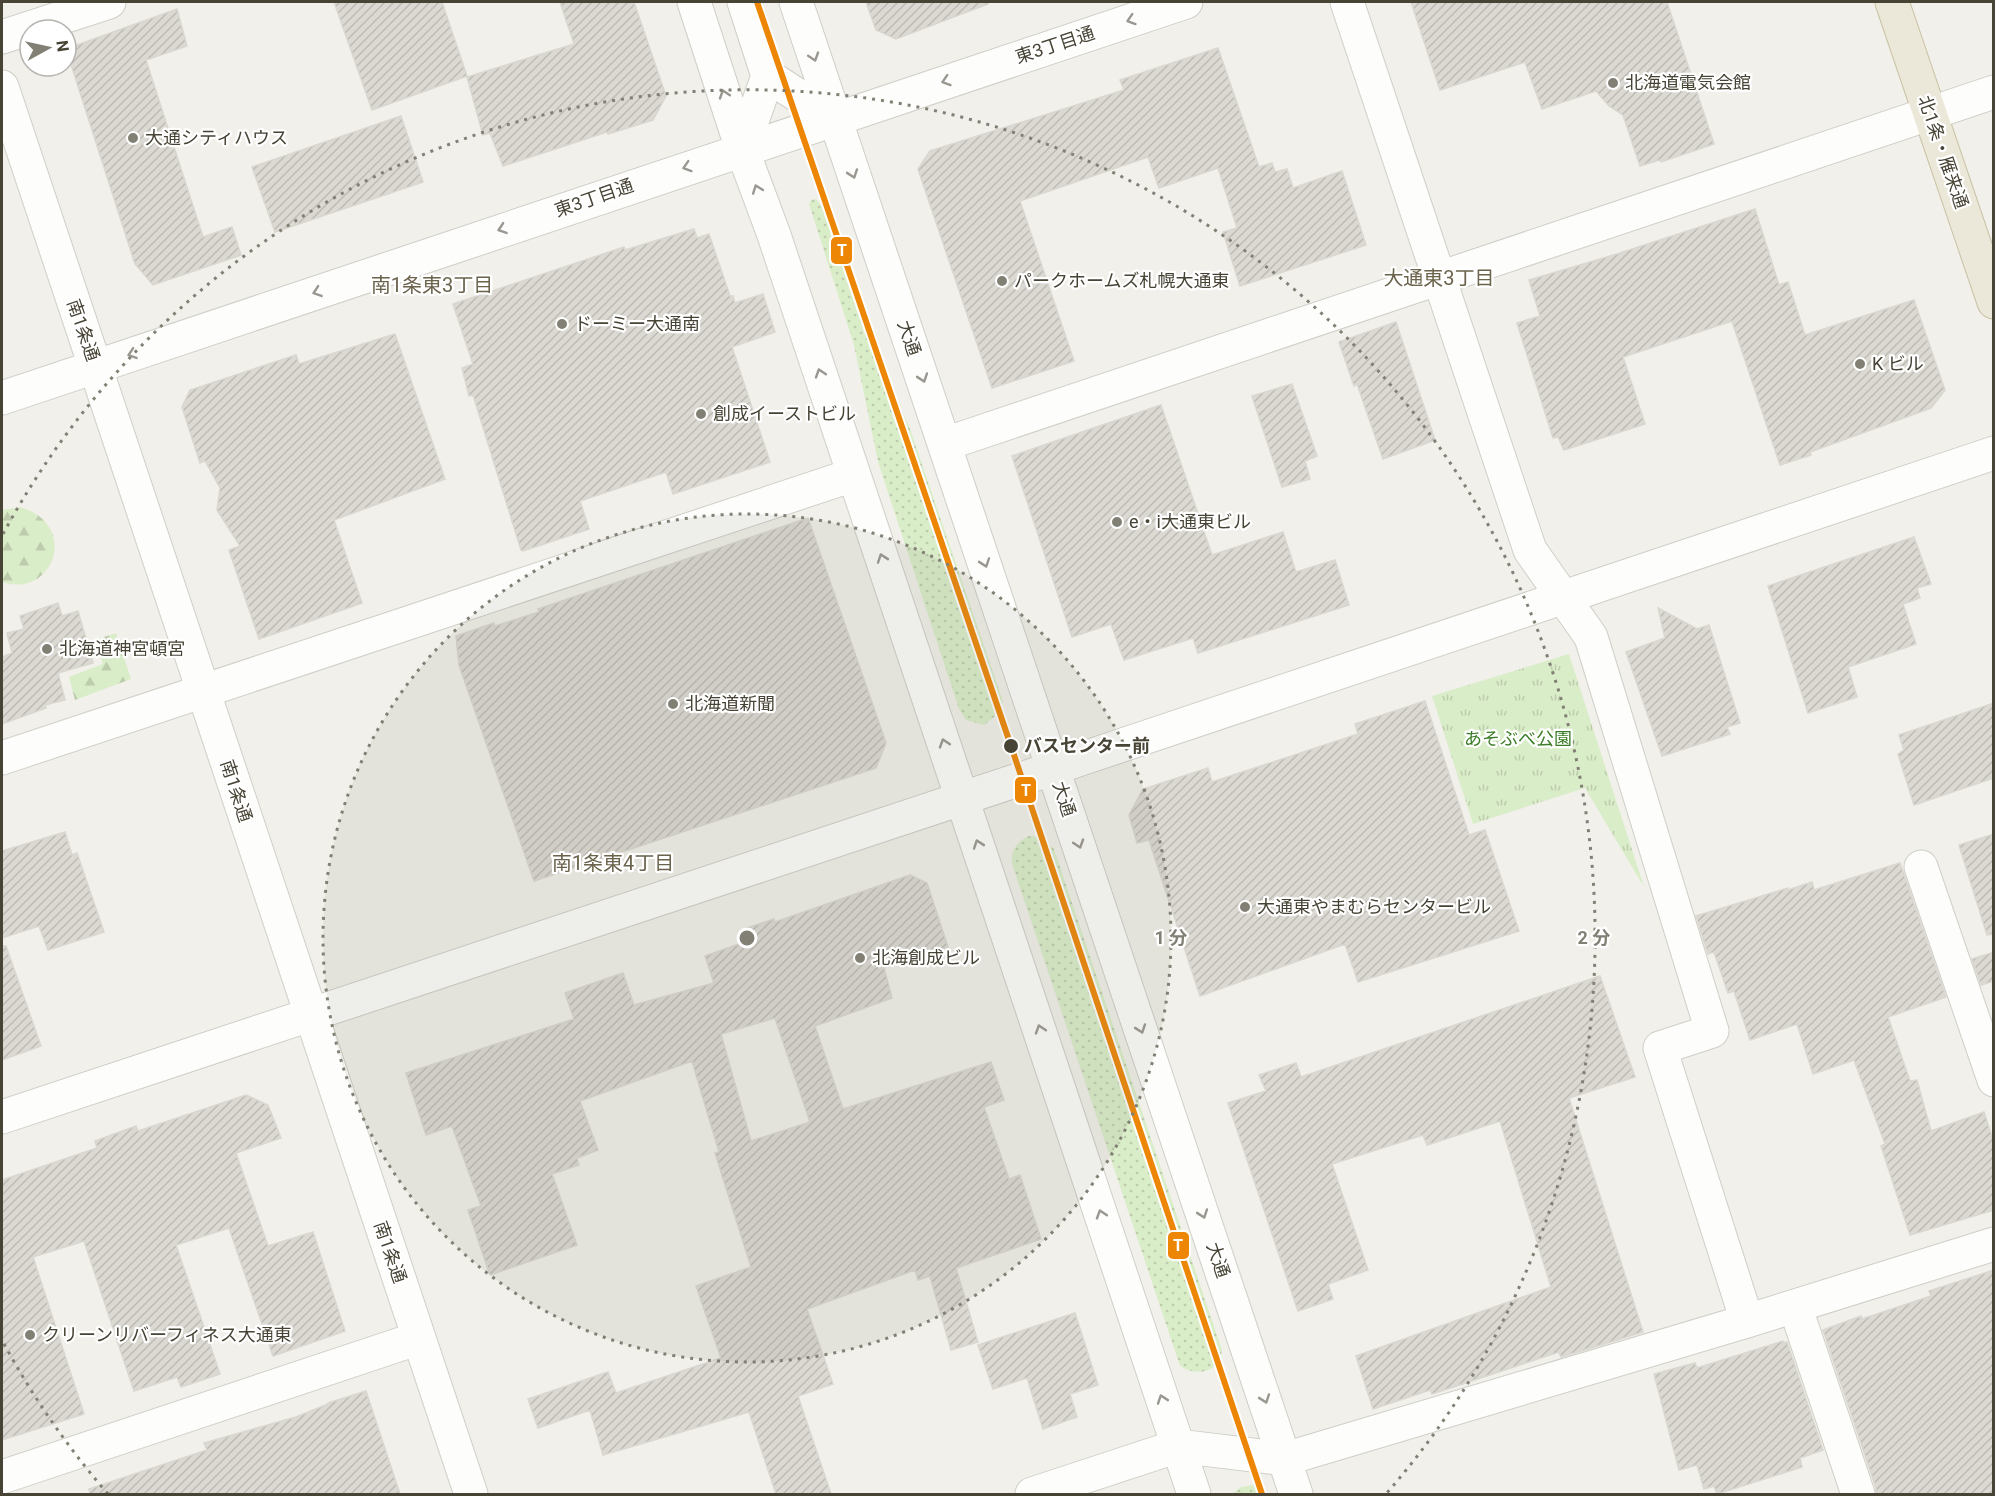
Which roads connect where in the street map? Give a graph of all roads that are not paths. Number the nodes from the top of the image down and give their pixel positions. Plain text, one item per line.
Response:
1 (108, 2) edge
2 (694, 2) edge
3 (744, 2) edge
4 (796, 2) edge
5 (1186, 2) edge
6 (1347, 2) edge
7 (1892, 2) edge
8 (2, 37) edge
9 (768, 76) junction
10 (2, 87) edge
11 (1994, 92) edge
12 (1930, 114) junction
13 (834, 119) junction
14 (742, 149) junction
15 (1438, 277) junction
16 (1994, 302) edge
17 (95, 367) junction
18 (2, 398) edge
19 (945, 444) junction
20 (1994, 453) edge
21 (854, 475) junction
22 (1562, 598) junction
23 (203, 690) junction
24 (2, 758) edge
25 (1054, 768) junction
26 (962, 798) junction
27 (1921, 867) dead end
28 (310, 1014) junction
29 (1994, 1080) edge
30 (2, 1117) edge
31 (1994, 1244) edge
32 (1795, 1306) junction
33 (1747, 1321) junction
34 (419, 1338) junction
35 (1178, 1446) junction
36 (1285, 1459) junction
37 (2, 1477) edge
38 (471, 1494) edge
39 (1032, 1494) edge
40 (1194, 1494) edge
41 (1296, 1494) edge
42 (1858, 1494) edge

1 - 8 street
14 -> 2 street
3 - 9 street
4 -> 13 street, 大通
5 -> 13 street, 東3丁目通
6 - 15 street
7 - 12 highway, 北1条・雁来通
9 - 13 street
9 - 14 street
10 - 17 street, 南1条通
11 - 12 street
12 - 15 street
12 - 16 highway, 北1条・雁来通
13 - 14 street, 東3丁目通
13 -> 19 street, 大通
14 -> 17 street, 東3丁目通
21 -> 14 street
15 - 19 street
15 - 22 street
17 - 18 street, 東3丁目通
17 - 23 street, 南1条通
19 -> 25 street, 大通
20 - 22 street
21 - 23 street
26 -> 21 street
22 - 25 street
22 - 33 street
23 - 24 street
23 - 28 street, 南1条通
25 - 26 street
25 -> 36 street, 大通
26 - 28 street
35 -> 26 street
27 - 29 street
28 - 30 street
28 - 34 street, 南1条通
31 - 32 street
32 - 33 street
32 - 42 street
33 - 36 street
34 - 37 street
34 - 38 street, 南1条通
35 - 36 street
35 - 39 street
35 - 40 street
36 - 41 street, 大通

